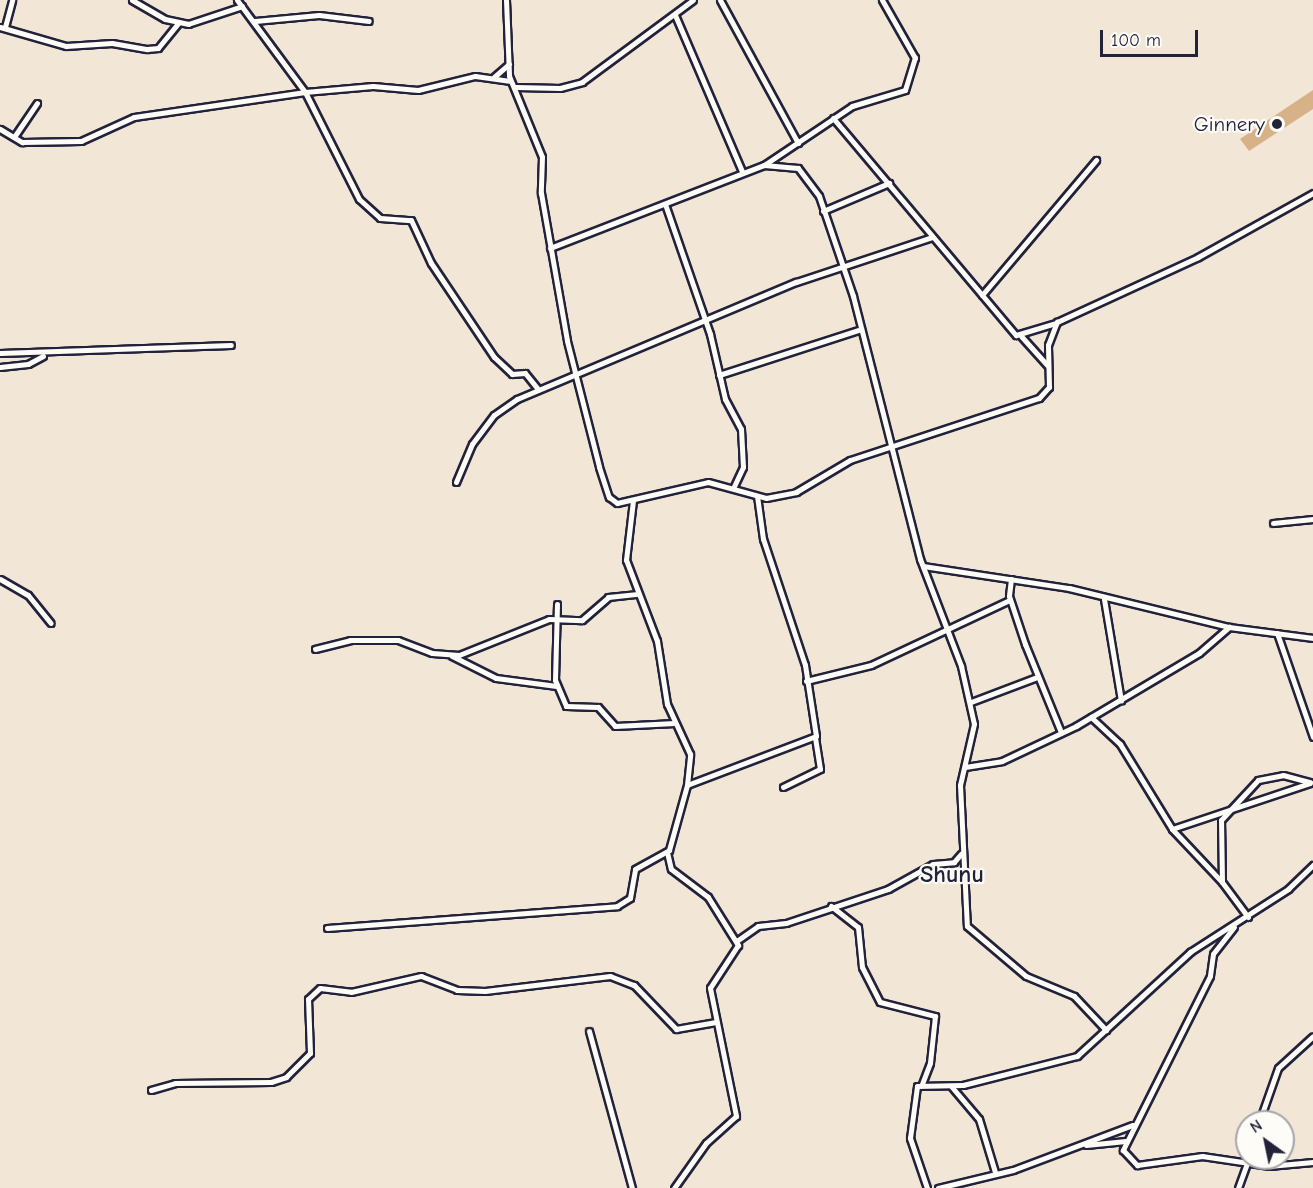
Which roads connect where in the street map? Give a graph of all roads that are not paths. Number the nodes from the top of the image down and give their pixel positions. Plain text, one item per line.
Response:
1 (132, 0) edge
2 (237, 0) edge
3 (506, 0) edge
4 (693, 0) edge
5 (720, 0) edge
6 (882, 0) edge
7 (10, 1) edge
8 (242, 6) junction
9 (675, 15) junction
10 (255, 21) junction
11 (369, 21) dead end
12 (179, 22) junction
13 (3, 27) edge
14 (510, 63) junction
15 (494, 77) junction
16 (510, 81) junction
17 (516, 87) junction
18 (305, 92) junction
19 (37, 103) dead end
20 (834, 118) junction
21 (0, 129) edge
22 (14, 137) junction
23 (798, 143) junction
24 (784, 152) junction
25 (1096, 160) dead end
26 (790, 164) junction
27 (765, 165) junction
28 (742, 171) junction
29 (889, 183) junction
30 (1313, 193) edge
31 (665, 204) junction
32 (823, 211) junction
33 (932, 237) junction
34 (550, 248) junction
35 (842, 270) junction
36 (982, 295) junction
37 (705, 320) junction
38 (1058, 322) junction
39 (858, 330) junction
40 (1021, 336) junction
41 (231, 345) dead end
42 (0, 353) edge
43 (46, 354) junction
44 (1048, 366) junction
45 (0, 367) edge
46 (575, 371) junction
47 (718, 375) junction
48 (538, 389) junction
49 (894, 447) junction
50 (456, 482) dead end
51 (734, 486) junction
52 (757, 496) junction
53 (633, 500) junction
54 (1313, 519) edge
55 (1273, 523) dead end
56 (923, 566) junction
57 (0, 579) edge
58 (1011, 579) junction
59 (638, 594) junction
60 (1104, 599) junction
61 (1010, 600) junction
62 (557, 604) dead end
63 (557, 618) junction
64 (51, 622) dead end
65 (1229, 627) junction
66 (949, 629) junction
67 (1276, 633) junction
68 (1313, 638) edge
69 (315, 649) dead end
70 (450, 655) junction
71 (1037, 677) junction
72 (806, 681) junction
73 (556, 686) junction
74 (971, 702) junction
75 (1121, 702) junction
76 (1091, 717) junction
77 (675, 723) junction
78 (1061, 732) junction
79 (1313, 737) edge
80 (815, 738) junction
81 (965, 767) junction
82 (1311, 783) edge
83 (687, 785) junction
84 (783, 787) dead end
85 (1232, 806) junction
86 (1172, 829) junction
87 (667, 852) junction
88 (961, 854) junction
89 (1313, 865) edge
90 (1222, 882) junction
91 (831, 906) junction
92 (1248, 917) junction
93 (1235, 926) junction
94 (327, 928) dead end
95 (738, 940) junction
96 (714, 1022) junction
97 (1106, 1030) junction
98 (589, 1032) dead end
99 (1313, 1036) edge
100 (922, 1084) junction
101 (951, 1086) junction
102 (151, 1090) dead end
103 (1263, 1110) edge
104 (1133, 1125) junction
105 (1125, 1141) junction
106 (1085, 1145) junction
107 (1235, 1160) edge
108 (1295, 1162) edge
109 (1313, 1162) edge
110 (1245, 1170) edge
111 (995, 1172) junction
112 (632, 1188) edge
113 (674, 1188) edge
114 (927, 1188) edge
115 (938, 1188) edge
116 (1238, 1188) edge

1 - 12 street
2 - 8 street
3 - 14 street
4 - 9 street
5 - 23 street
6 - 20 street
7 - 13 street
8 - 10 street
8 - 12 street
9 - 17 street
9 - 28 street
10 - 11 street
10 - 18 street
12 - 13 street
14 - 15 street
14 - 16 street
15 - 16 street
15 - 18 street
16 - 17 street
17 - 34 street
18 - 22 street
18 - 48 street
19 - 22 street
20 - 23 street
20 - 29 street
21 - 22 street
23 - 24 street
24 - 26 street
24 - 27 street
25 - 36 street
26 - 27 street
26 - 32 street
27 - 28 street
28 - 31 street
29 - 32 street
29 - 33 street
30 - 38 street
31 - 34 street
31 - 37 street
32 - 35 street
33 - 35 street
33 - 36 street
34 - 46 street
35 - 37 street
35 - 39 street
36 - 40 street
37 - 46 street
37 - 47 street
38 - 40 street
38 - 44 street
39 - 47 street
39 - 49 street
40 - 44 street
41 - 43 street
42 - 43 street
43 - 45 street
44 - 49 street
46 - 48 street
46 - 53 street
47 - 51 street
48 - 50 street
49 - 52 street
49 - 56 street
51 - 52 street
51 - 53 street
52 - 72 street
53 - 59 street
54 - 55 street
56 - 58 street
56 - 66 street
57 - 64 street
58 - 60 street
58 - 61 street
59 - 63 street
59 - 77 street
60 - 65 street
60 - 75 street
61 - 66 street
61 - 71 street
62 - 63 street
63 - 70 street
63 - 73 street
65 - 67 street
65 - 75 street
66 - 72 street
66 - 74 street
67 - 68 street
67 - 79 street
69 - 70 street
70 - 73 street
71 - 74 street
71 - 78 street
72 - 80 street
73 - 77 street
74 - 81 street
75 - 76 street
76 - 78 street
76 - 86 street
77 - 83 street
78 - 81 street
80 - 83 street
80 - 84 street
81 - 88 street
82 - 85 street
82 - 85 street
83 - 87 street
85 - 86 street
85 - 90 street
86 - 90 street
87 - 94 street
87 - 95 street
88 - 91 street
88 - 97 street
89 - 92 street
90 - 92 street
91 - 95 street
91 - 100 street
92 - 93 street
93 - 97 street
93 - 104 street
95 - 96 street
96 - 102 street
96 - 113 street
97 - 101 street
98 - 112 street
99 - 103 street
100 - 101 street
100 - 114 street
101 - 111 street
104 - 105 street
104 - 106 street
105 - 106 street
105 - 107 street
106 - 111 street
108 - 109 street
110 - 116 street
111 - 115 street

